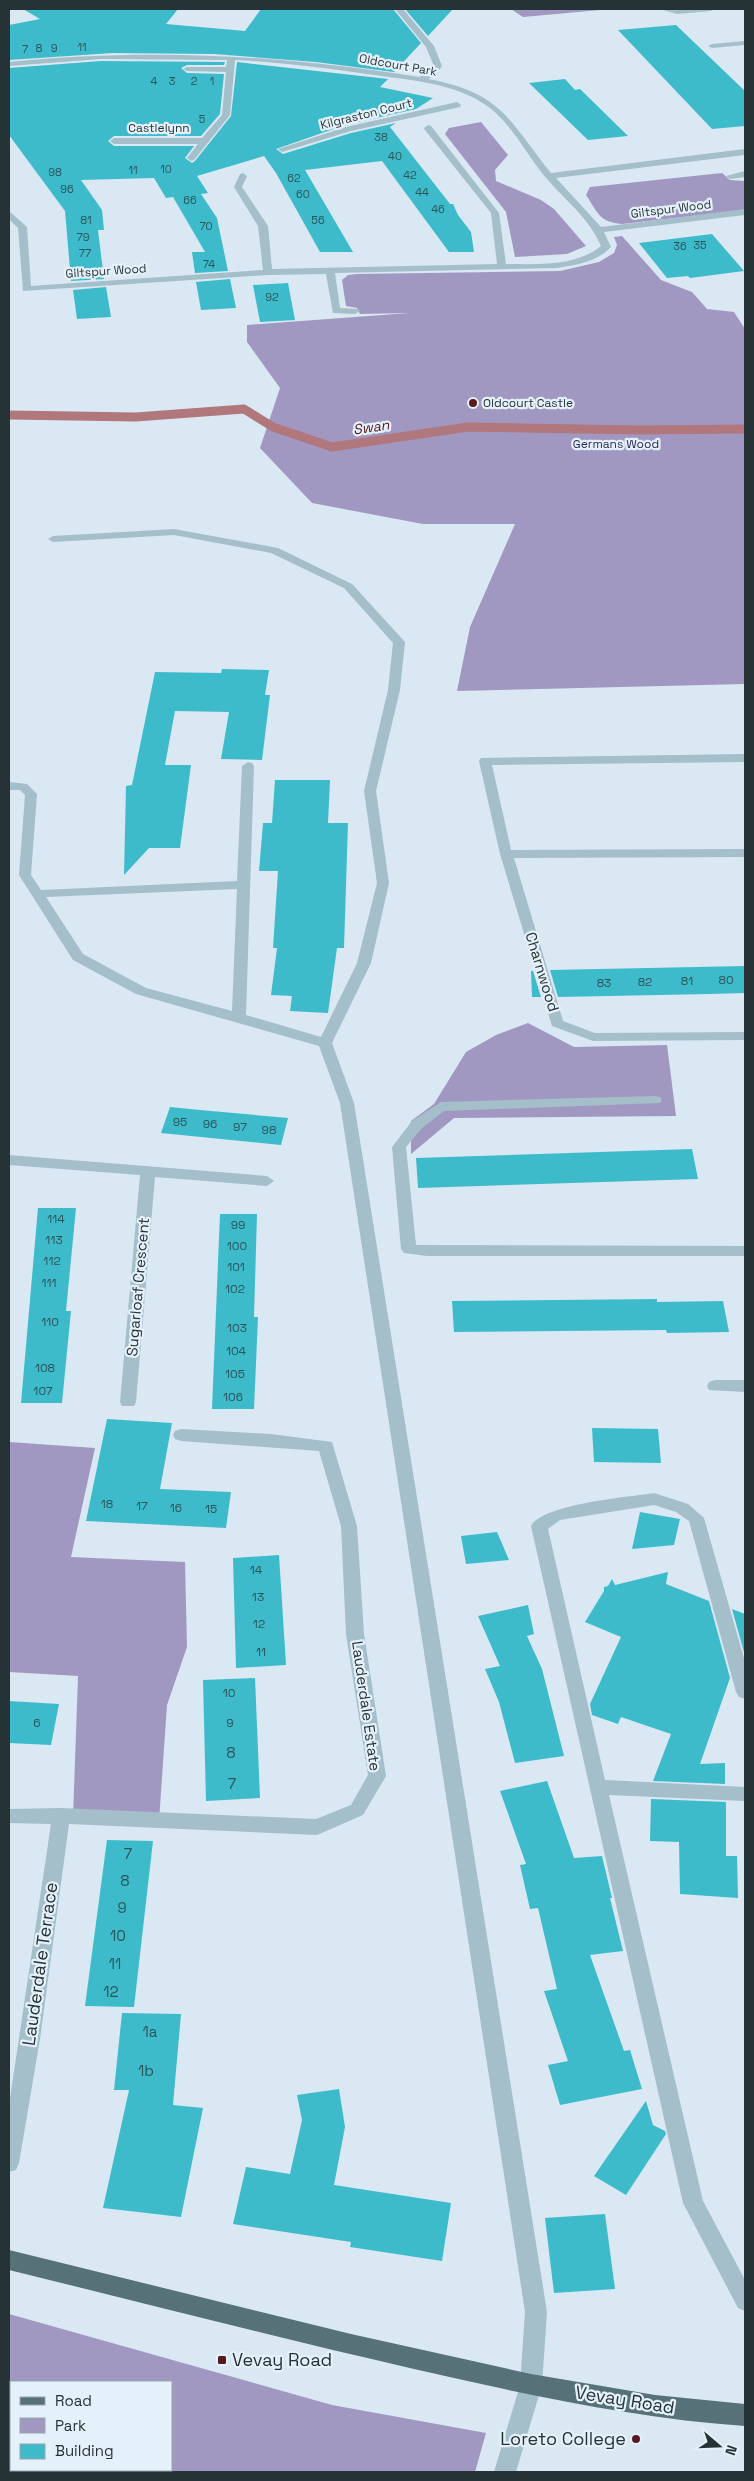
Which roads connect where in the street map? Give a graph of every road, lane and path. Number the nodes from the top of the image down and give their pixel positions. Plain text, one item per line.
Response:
1 (399, 9) edge
2 (664, 9) edge
3 (711, 9) edge
4 (745, 43) edge
5 (712, 46) dead end
6 (232, 57) junction
7 (9, 64) edge
8 (187, 69) dead end
9 (230, 70) junction
10 (419, 80) junction
11 (457, 105) dead end
12 (428, 128) dead end
13 (114, 140) dead end
14 (205, 141) junction
15 (282, 149) dead end
16 (745, 152) edge
17 (191, 158) dead end
18 (745, 174) edge
19 (243, 176) dead end
20 (549, 176) junction
21 (730, 176) dead end
22 (745, 212) edge
23 (9, 214) edge
24 (600, 230) junction
25 (502, 267) junction
26 (330, 269) junction
27 (268, 272) junction
28 (355, 311) dead end
29 (53, 539) dead end
30 (745, 758) edge
31 (248, 766) dead end
32 (9, 786) edge
33 (745, 853) edge
34 (506, 854) junction
35 (244, 884) junction
36 (37, 894) junction
37 (239, 1017) junction
38 (745, 1036) edge
39 (325, 1044) junction
40 (655, 1100) dead end
41 (9, 1160) edge
42 (148, 1173) junction
43 (267, 1181) dead end
44 (745, 1251) edge
45 (715, 1386) dead end
46 (745, 1386) edge
47 (128, 1402) dead end
48 (181, 1435) dead end
49 (745, 1692) edge
50 (597, 1787) junction
51 (745, 1794) edge
52 (9, 1816) edge
53 (61, 1816) junction
54 (9, 2163) edge
55 (9, 2260) edge
56 (745, 2302) edge
57 (531, 2385) junction
58 (745, 2415) edge
59 (505, 2472) edge

1 - 10 street
2 - 3 street
4 - 5 street
6 - 7 street, Oldcourt Park
6 - 9 street, Castlelynn
6 - 10 street, Oldcourt Park
8 - 9 street
9 - 14 street, Castlelynn
10 - 20 street, Oldcourt Park
11 - 15 street, Kilgraston Court
12 - 25 street
13 - 14 street, Castlelynn
14 - 17 street, Castlelynn
16 - 20 street
18 - 21 street
19 - 27 street
20 - 24 street
22 - 24 street, Giltspur Wood
23 - 27 street, Giltspur Wood
24 - 25 street, Giltspur Wood
25 - 26 street, Giltspur Wood
26 - 27 street, Giltspur Wood
26 - 28 street
29 - 39 street
30 - 34 street, Charnwood
31 - 35 street
32 - 36 street
33 - 34 street
34 - 38 street, Charnwood
35 - 36 street
35 - 37 street
36 - 37 street
37 - 39 street
39 - 57 street
40 - 44 street
41 - 42 street
42 - 43 street
42 - 47 street, Sugarloaf Crescent
45 - 46 street
48 - 53 street, Lauderdale Estate
49 - 50 street
50 - 51 street
50 - 56 street
52 - 53 street
53 - 54 street, Lauderdale Terrace
55 - 57 main road, Vevay Road
57 - 58 main road, Vevay Road
57 - 59 street

